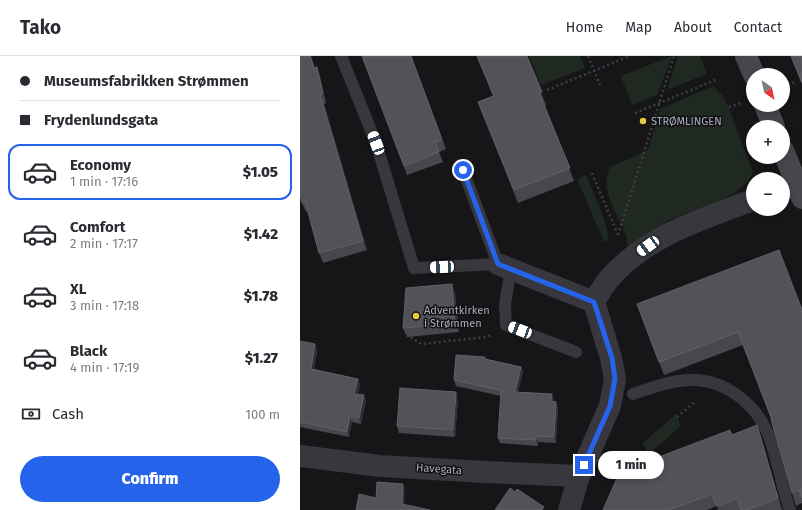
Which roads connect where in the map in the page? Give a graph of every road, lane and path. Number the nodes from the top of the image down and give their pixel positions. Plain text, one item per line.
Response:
1 (341, 56) edge
2 (588, 56) edge
3 (630, 56) edge
4 (674, 56) edge
5 (746, 56) edge
6 (751, 68) edge
7 (594, 70) junction
8 (718, 79) dead end
9 (794, 82) edge
10 (600, 84) dead end
11 (790, 84) edge
12 (547, 90) dead end
13 (741, 102) dead end
14 (659, 103) junction
15 (729, 107) dead end
16 (635, 113) dead end
17 (788, 164) edge
18 (463, 170) dead end
19 (592, 173) dead end
20 (796, 187) edge
21 (746, 203) edge
22 (618, 235) junction
23 (620, 240) dead end
24 (505, 266) junction
25 (594, 302) junction
26 (506, 325) junction
27 (411, 337) edge
28 (576, 352) dead end
29 (634, 394) dead end
30 (300, 456) edge
31 (579, 476) junction
32 (569, 510) edge
33 (790, 510) edge

1 - 24 lane
2 - 7 path
3 - 7 path
4 - 14 path
5 - 6 main road
7 - 10 path
7 - 12 path
8 - 14 path
9 - 11 path
13 - 15 path
14 - 16 path
14 - 22 path
17 - 20 main road
18 - 24 lane
19 - 22 path
21 - 25 street
22 - 23 path
24 - 25 street
24 - 26 lane
25 - 31 street
26 - 27 path
26 - 28 lane
29 - 33 lane
30 - 31 street, Havegata
31 - 32 street

